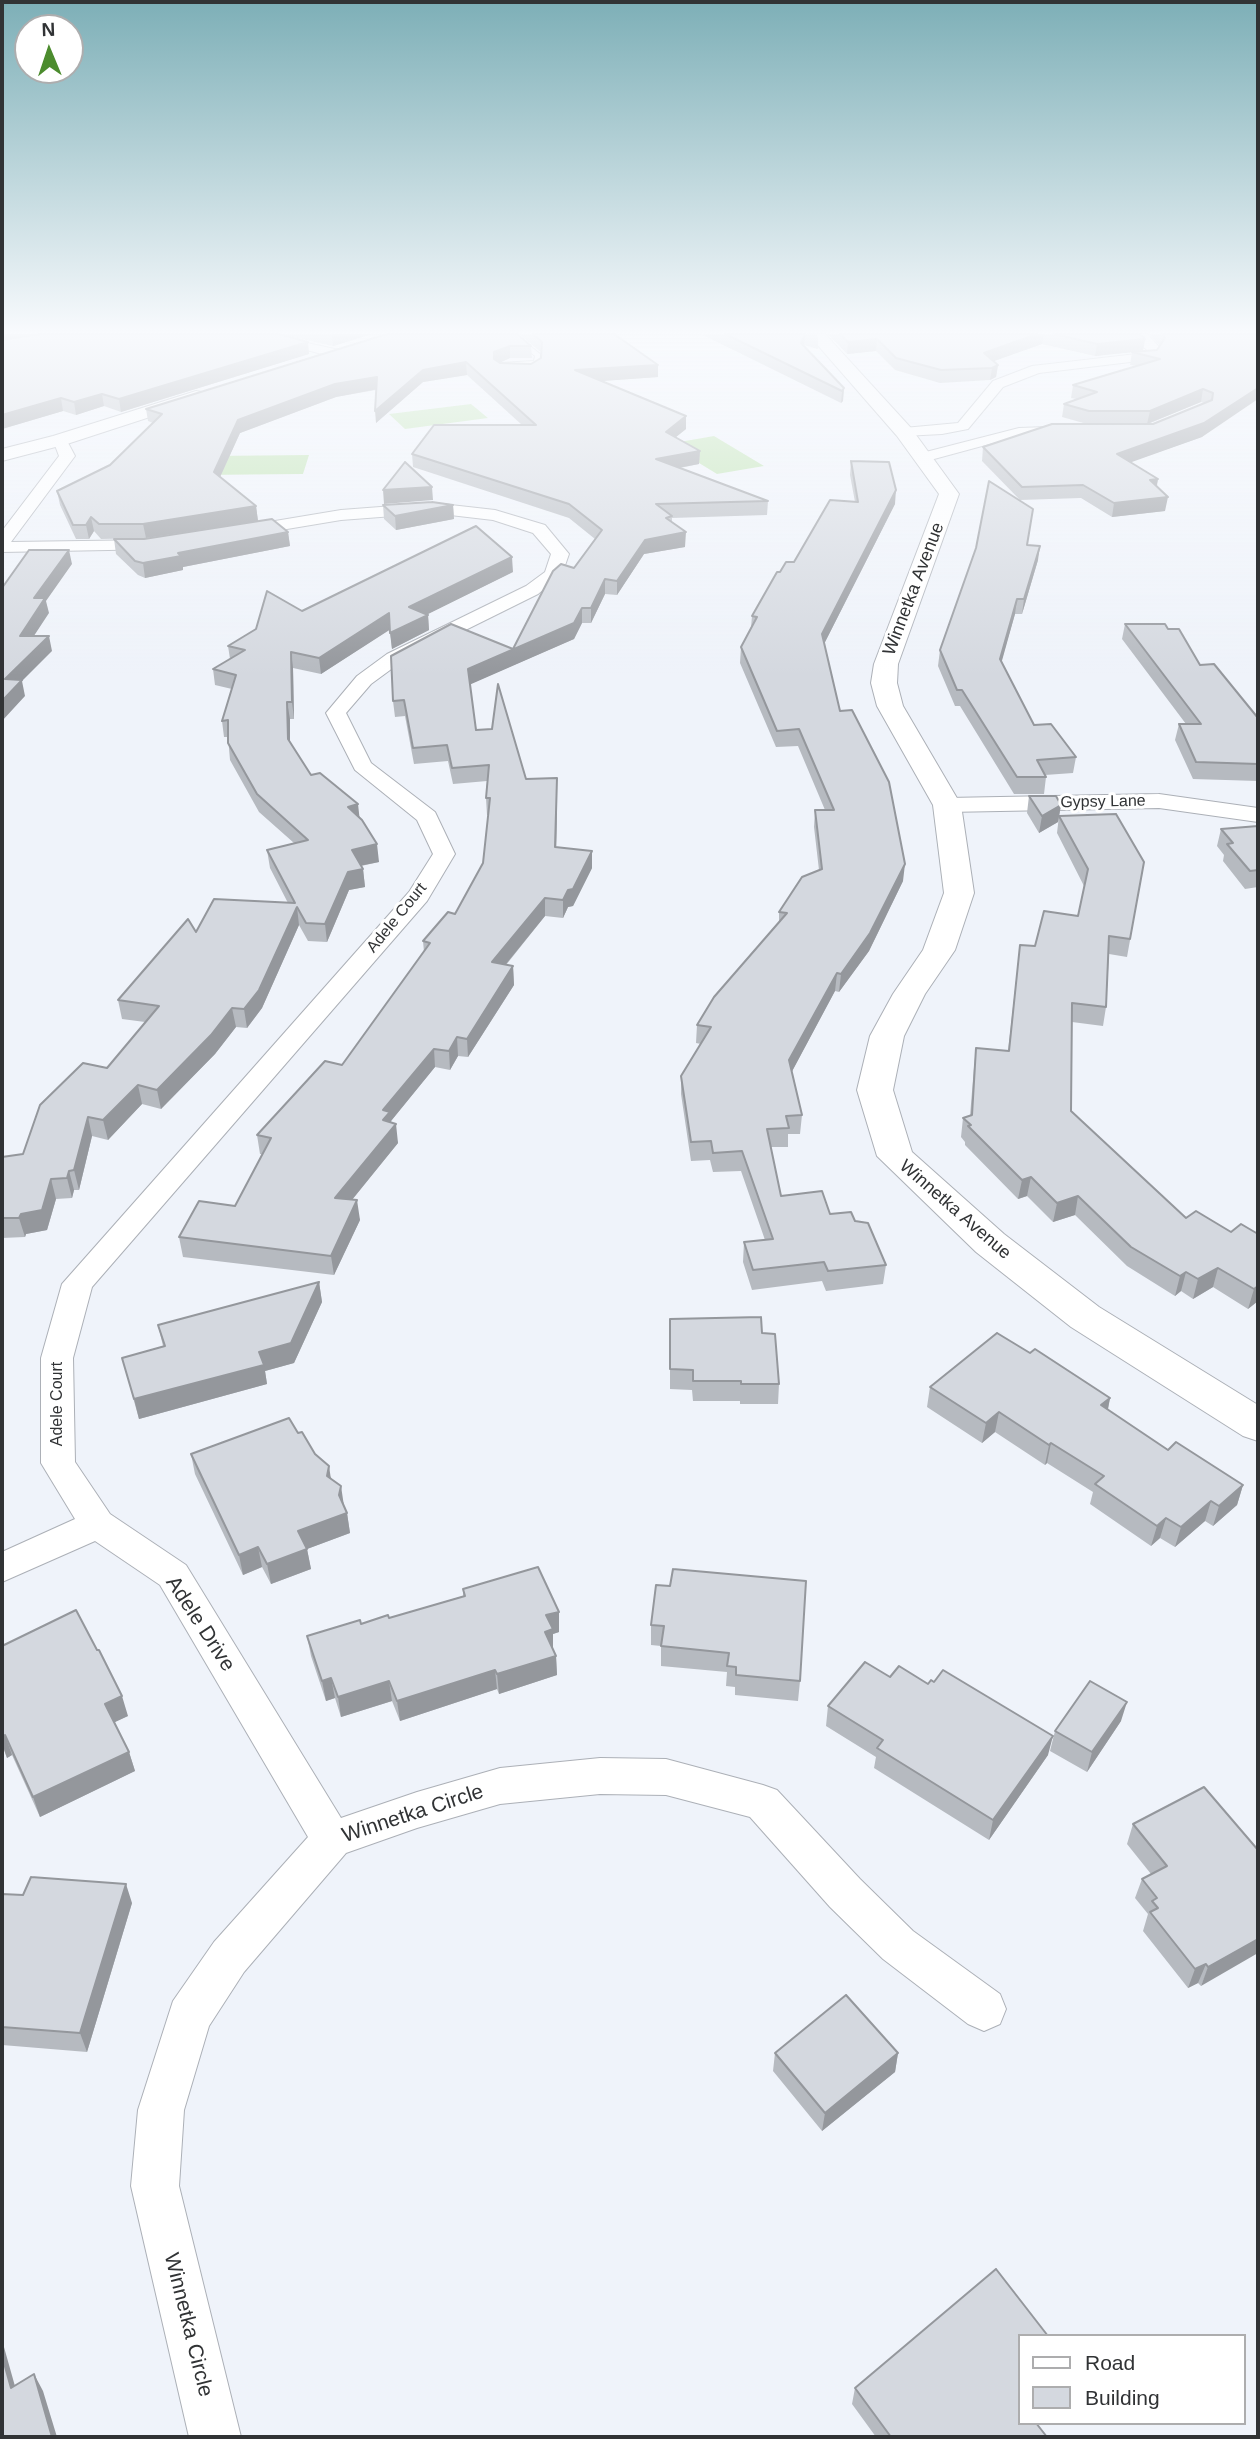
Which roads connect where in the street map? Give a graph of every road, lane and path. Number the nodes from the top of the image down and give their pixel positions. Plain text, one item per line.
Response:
1 (30, 448) edge
2 (63, 448) edge
3 (923, 448) edge
4 (977, 448) edge
5 (2, 455) edge
6 (931, 455) junction
7 (211, 537) edge
8 (2, 542) edge
9 (172, 542) edge
10 (2, 547) edge
11 (947, 805) junction
12 (1258, 815) edge
13 (1258, 1425) edge
14 (97, 1524) junction
15 (2, 1568) edge
16 (332, 1840) junction
17 (984, 2009) dead end
18 (215, 2437) edge

1 - 5 main road
2 - 8 street
3 - 6 main road, Winnetka Avenue
4 - 6 street
6 - 11 main road, Winnetka Avenue
7 - 14 street, Adele Court
9 - 10 street
11 - 12 street, Gypsy Lane
11 - 13 main road, Winnetka Avenue
14 - 15 street
14 - 16 street, Adele Drive
16 - 17 street, Winnetka Circle
16 - 18 street, Winnetka Circle

